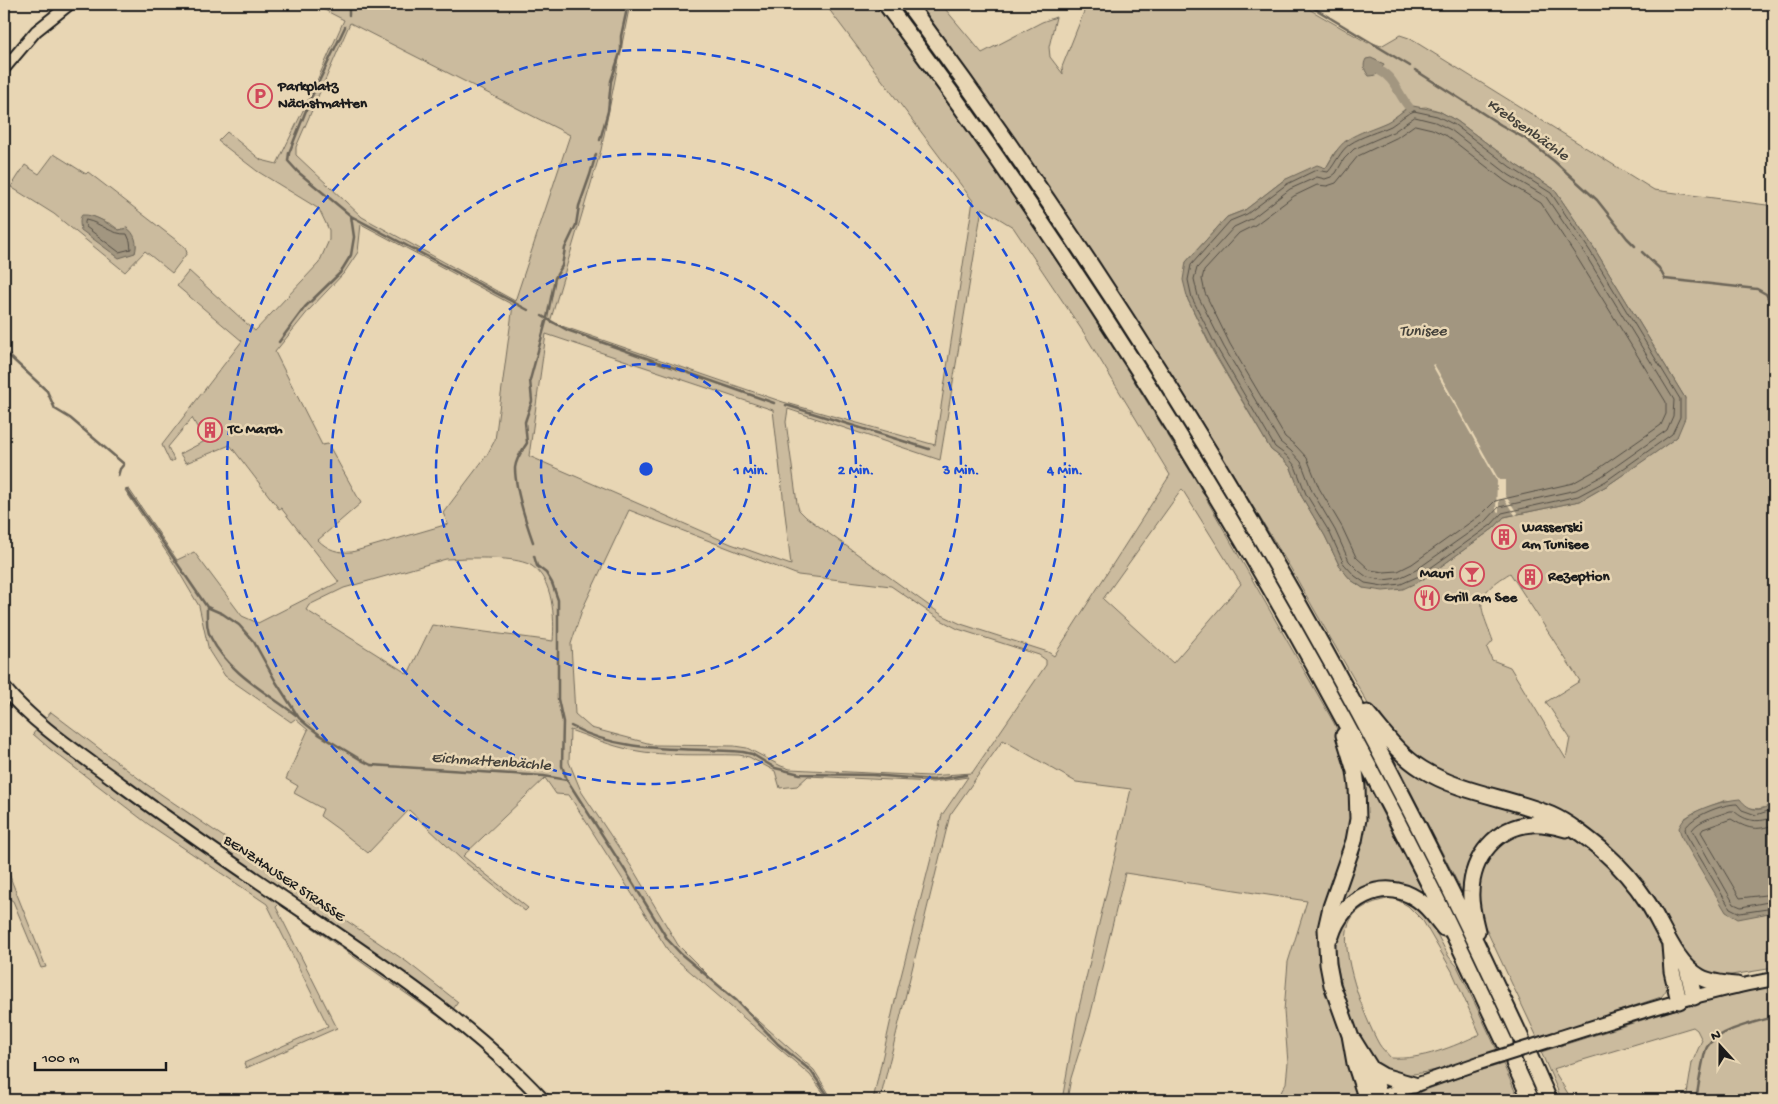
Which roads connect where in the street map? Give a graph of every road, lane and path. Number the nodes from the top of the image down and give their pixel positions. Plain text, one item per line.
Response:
1 (70, 4) edge
2 (886, 4) edge
3 (908, 4) edge
4 (4, 69) edge
5 (1342, 680) junction
6 (4, 688) edge
7 (1337, 710) junction
8 (1577, 832) junction
9 (1670, 943) junction
10 (1327, 949) junction
11 (1461, 952) junction
12 (1482, 953) junction
13 (1687, 967) junction
14 (1774, 979) edge
15 (1737, 985) junction
16 (1687, 999) junction
17 (1350, 1035) junction
18 (1521, 1038) dead end
19 (1505, 1043) dead end
20 (1530, 1057) dead end
21 (1514, 1063) dead end
22 (1371, 1069) junction
23 (1414, 1085) junction
24 (1373, 1099) edge
25 (543, 1100) edge
26 (1531, 1100) edge
27 (1549, 1100) edge

1 - 4 street
2 - 7 highway
3 - 5 highway
5 - 8 highway
5 - 12 highway
6 - 25 main road, BENZHAUSER STRASSE
7 - 10 highway
7 - 11 highway
8 - 9 highway
8 - 12 highway
9 - 13 highway
9 - 16 highway
10 - 11 highway
10 - 17 highway
11 - 19 highway
12 - 18 highway
13 - 15 highway
13 - 16 highway
14 - 15 main road
15 - 16 main road
16 - 23 main road, bridge
17 - 22 highway
17 - 24 highway
20 - 27 highway
21 - 26 highway
22 - 23 highway
22 - 24 highway
23 - 24 main road

